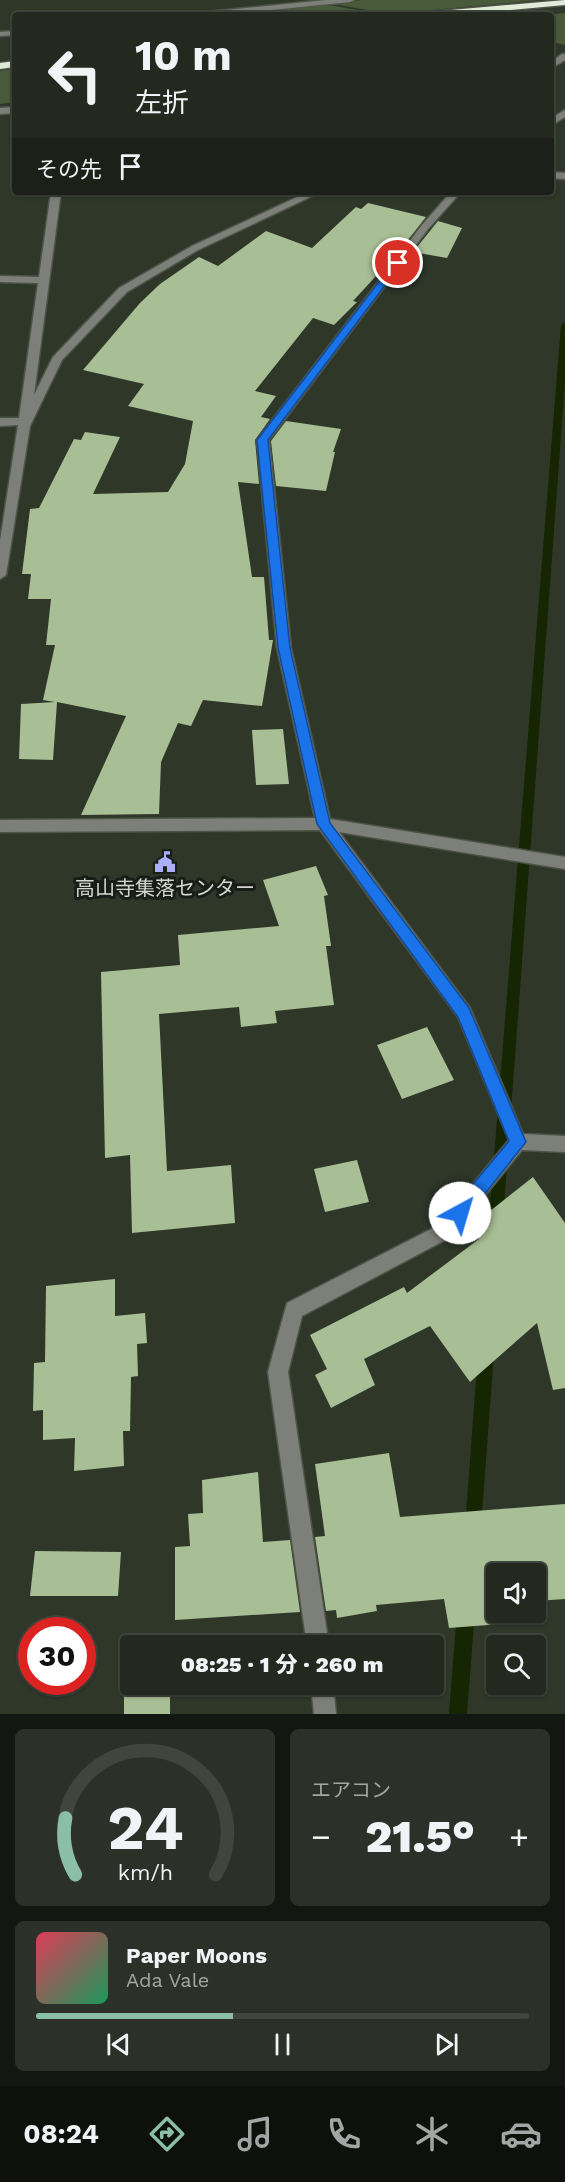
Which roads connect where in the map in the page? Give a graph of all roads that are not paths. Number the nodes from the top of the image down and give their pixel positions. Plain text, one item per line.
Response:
1 (350, 0) edge
2 (565, 2) edge
3 (565, 9) edge
4 (227, 12) edge
5 (460, 12) edge
6 (536, 12) edge
7 (56, 195) edge
8 (310, 195) edge
9 (453, 195) edge
10 (0, 279) edge
11 (44, 280) junction
12 (0, 422) edge
13 (23, 425) junction
14 (0, 575) edge
15 (324, 824) junction
16 (0, 826) edge
17 (565, 863) edge
18 (518, 1142) junction
19 (565, 1144) edge
20 (316, 1635) edge
21 (323, 1695) edge
22 (325, 1714) edge

1 - 4 street
2 - 5 highway
3 - 6 highway
7 - 11 street
8 - 13 street
9 - 15 street
10 - 11 street
11 - 13 street
12 - 13 street
13 - 14 street
15 - 16 street
15 - 17 street
15 - 18 street
18 - 19 street
18 - 20 street
21 - 22 street

